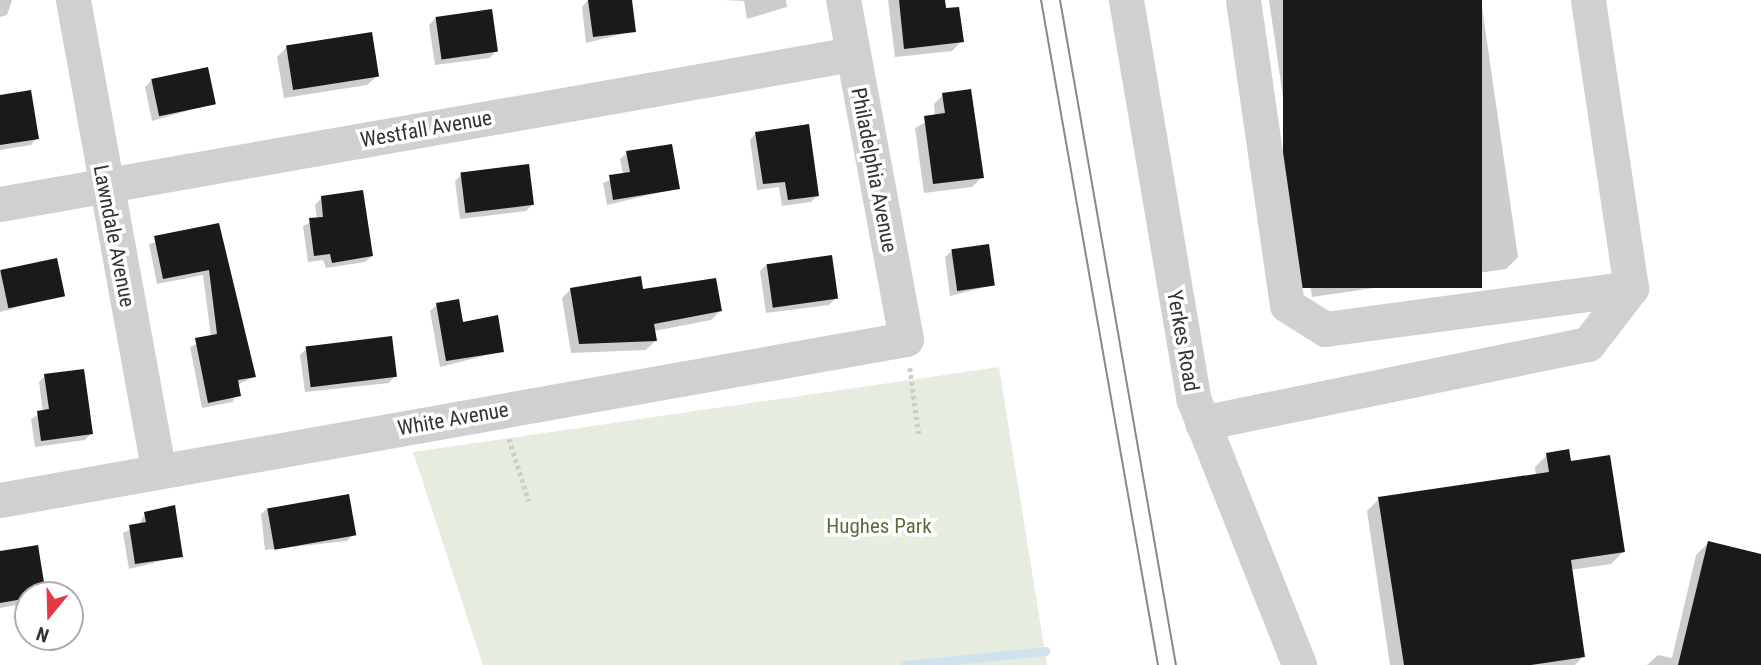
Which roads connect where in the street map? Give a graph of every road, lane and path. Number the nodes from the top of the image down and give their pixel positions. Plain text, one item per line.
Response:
1 (73, 0) edge
2 (842, 0) edge
3 (1126, 0) edge
4 (1243, 0) edge
5 (1588, 0) edge
6 (852, 54) junction
7 (104, 185) junction
8 (0, 204) edge
9 (1632, 288) junction
10 (906, 340) junction
11 (500, 411) junction
12 (1202, 423) junction
13 (919, 435) dead end
14 (159, 471) junction
15 (0, 500) edge
16 (529, 501) dead end
17 (1299, 665) edge

1 - 7 street, Lawndale Avenue
2 - 6 street, Philadelphia Avenue
3 - 12 street, Yerkes Road
4 - 9 street
5 - 9 street
6 - 7 street, Westfall Avenue
6 - 10 street, Philadelphia Avenue
7 - 8 street, Westfall Avenue
7 - 14 street, Lawndale Avenue
9 - 12 street
10 - 11 street, White Avenue
10 - 13 path
11 - 14 street, White Avenue
11 - 16 path
12 - 17 street, Yerkes Road
14 - 15 street, White Avenue

